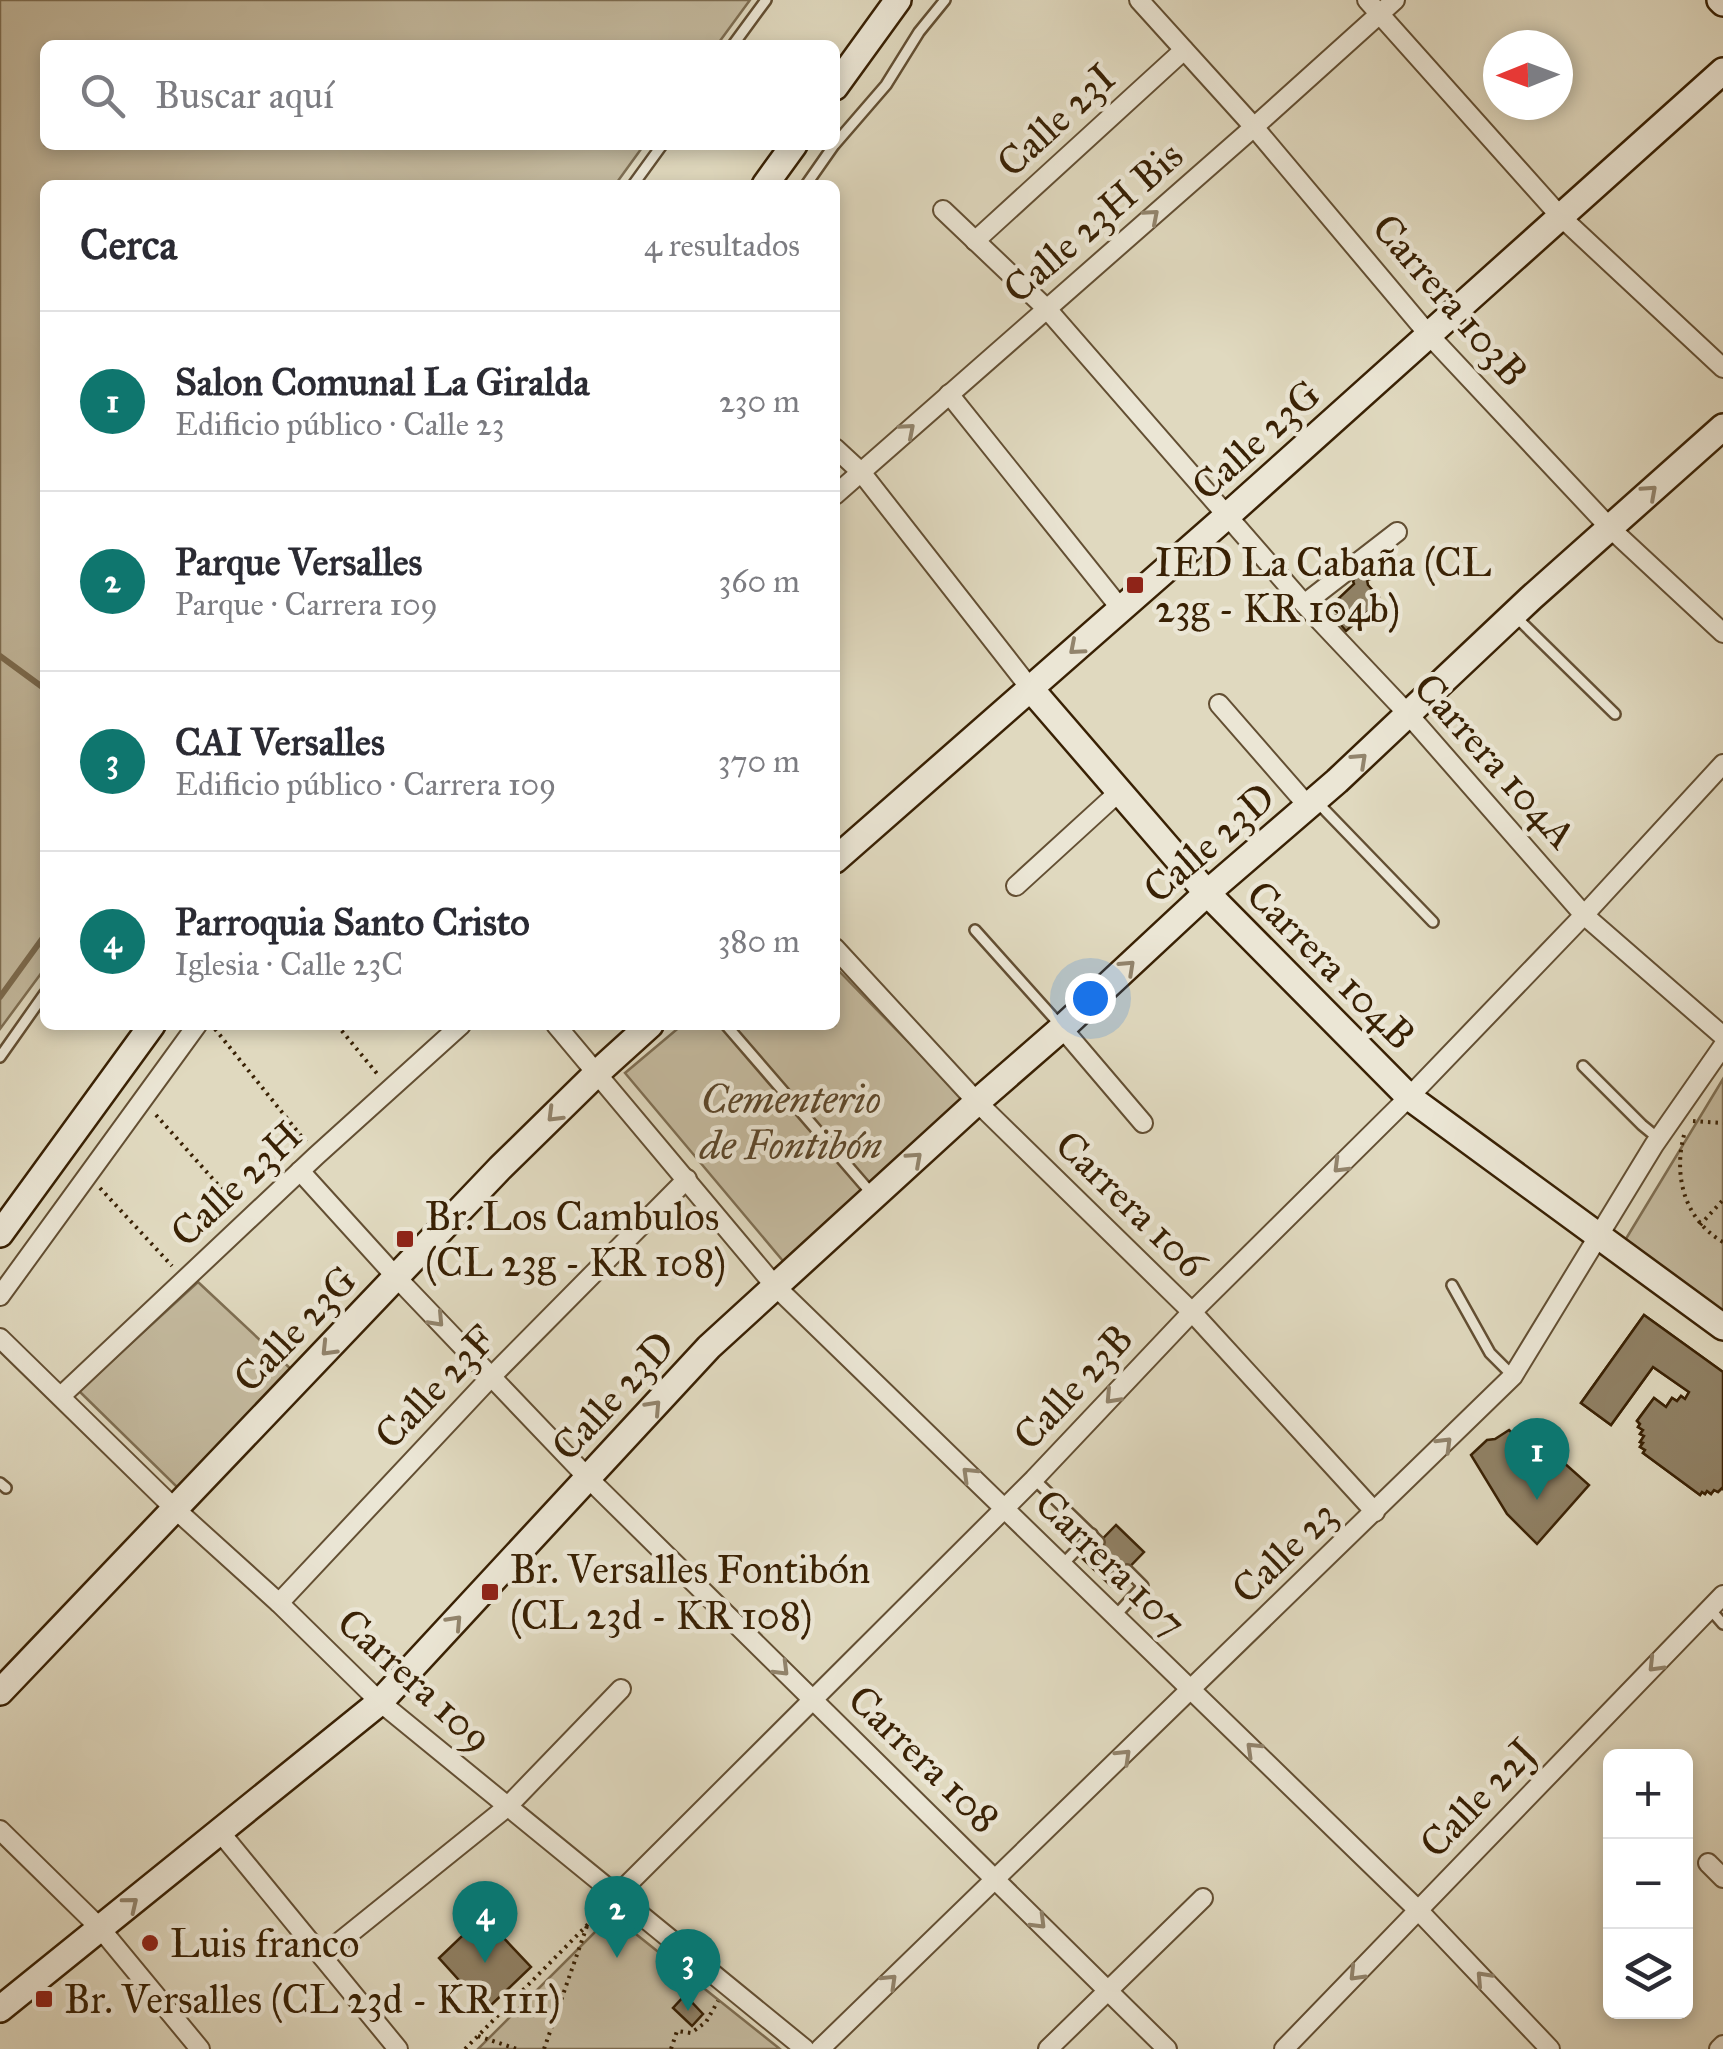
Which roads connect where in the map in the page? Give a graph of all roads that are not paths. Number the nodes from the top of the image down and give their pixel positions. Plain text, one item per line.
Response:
1 (766, 0) edge
2 (898, 0) edge
3 (945, 0) edge
4 (1139, 0) edge
5 (1396, 0) edge
6 (1374, 7) edge
7 (738, 40) edge
8 (1184, 50) junction
9 (1723, 71) edge
10 (840, 81) edge
11 (1254, 127) junction
12 (840, 137) edge
13 (658, 150) edge
14 (790, 150) edge
15 (830, 150) edge
16 (637, 180) edge
17 (769, 180) edge
18 (809, 180) edge
19 (943, 210) dead end
20 (1560, 216) junction
21 (975, 241) junction
22 (1047, 309) junction
23 (1429, 335) junction
24 (1723, 368) edge
25 (949, 394) junction
26 (1723, 427) edge
27 (840, 453) edge
28 (860, 472) junction
29 (840, 490) edge
30 (1228, 515) junction
31 (1610, 528) junction
32 (1397, 532) dead end
33 (1304, 604) junction
34 (1120, 609) junction
35 (1514, 614) junction
36 (1723, 634) edge
37 (1030, 688) junction
38 (1219, 704) dead end
39 (1408, 714) junction
40 (1615, 714) dead end
41 (1723, 764) edge
42 (1120, 792) junction
43 (1312, 802) junction
44 (840, 856) edge
45 (1016, 886) dead end
46 (1207, 892) junction
47 (1584, 914) junction
48 (1432, 922) dead end
49 (976, 930) dead end
50 (840, 953) edge
51 (40, 1000) edge
52 (1062, 1028) junction
53 (148, 1030) edge
54 (193, 1030) edge
55 (456, 1030) edge
56 (560, 1030) edge
57 (644, 1030) edge
58 (730, 1030) edge
59 (1723, 1036) edge
60 (1723, 1046) edge
61 (0, 1058) edge
62 (1583, 1066) dead end
63 (597, 1072) junction
64 (1409, 1097) junction
65 (977, 1102) junction
66 (1143, 1122) dead end
67 (1659, 1138) junction
68 (300, 1172) junction
69 (687, 1179) junction
70 (874, 1196) junction
71 (0, 1234) edge
72 (1600, 1236) junction
73 (396, 1278) junction
74 (1452, 1285) dead end
75 (776, 1286) junction
76 (0, 1296) edge
77 (1192, 1312) junction
78 (1723, 1328) edge
79 (0, 1338) edge
80 (1513, 1376) junction
81 (491, 1377) junction
82 (61, 1396) junction
83 (588, 1478) junction
84 (1034, 1480) junction
85 (174, 1508) junction
86 (1004, 1508) junction
87 (1375, 1512) junction
88 (1062, 1566) junction
89 (1127, 1570) dead end
90 (1716, 1602) edge
91 (279, 1604) junction
92 (1115, 1616) junction
93 (1723, 1624) edge
94 (621, 1689) dead end
95 (1192, 1690) junction
96 (0, 1692) edge
97 (812, 1699) junction
98 (380, 1702) junction
99 (507, 1807) junction
100 (0, 1830) edge
101 (220, 1832) junction
102 (1708, 1863) dead end
103 (1723, 1878) edge
104 (996, 1879) junction
105 (618, 1894) junction
106 (1203, 1898) dead end
107 (1418, 1910) junction
108 (100, 1928) junction
109 (322, 1956) junction
110 (1108, 1991) junction
111 (0, 2009) edge
112 (200, 2049) edge
113 (398, 2049) edge
114 (805, 2049) edge
115 (820, 2049) edge
116 (1048, 2049) edge
117 (1167, 2049) edge
118 (1284, 2049) edge
119 (1550, 2049) edge

1 - 7 lane
2 - 10 street
3 - 12 lane
4 - 8 street, Carrera 103B
5 - 6 street, Calle 23H Bis
6 - 11 street, Calle 23H Bis
6 - 20 street
8 - 11 street, Carrera 103B
8 - 21 street, Calle 23I
9 - 20 street, Calle 23G
22 -> 11 street, Calle 23H Bis
11 - 23 street, Carrera 103B
13 - 16 lane
14 - 17 street
15 - 18 lane
19 - 21 street, Carrera 104A
20 - 23 street, Calle 23G
20 - 24 street
21 - 22 street, Carrera 104A
22 - 25 street, Calle 23H Bis
22 - 30 street, Carrera 104A
23 - 30 street, Calle 23G
23 - 31 street, Carrera 103B
28 -> 25 street, Calle 23H Bis
25 - 34 street
31 -> 26 street, Calle 23D
27 - 28 street, Carrera 104B
28 - 29 street, Calle 23H Bis
28 - 37 street, Carrera 104B
30 - 33 street, Carrera 104A
30 - 34 street, Calle 23G
31 - 35 street, Calle 23D
31 - 36 street, Carrera 103B
32 - 33 street
33 - 39 street, Carrera 104A
34 -> 37 street, Calle 23G
35 - 39 street, Calle 23D
35 - 40 lane
37 - 42 street, Carrera 104B
37 - 44 street, Calle 23G
38 - 43 street
43 -> 39 street, Calle 23D
39 - 47 street, Carrera 104A
41 - 47 street, Calle 23B
42 - 45 street
42 - 46 street, Carrera 104B
43 - 46 street, Calle 23D
43 - 48 lane
52 -> 46 street, Calle 23D
46 - 64 street, Carrera 104B
47 - 59 street, Carrera 104A
47 - 64 street, Calle 23B
49 - 52 lane
50 - 65 street, Carrera 106
51 - 61 lane
52 - 65 street, Calle 23D
52 - 66 street
53 - 71 street
54 - 76 street
55 - 68 street, Calle 23H
56 - 63 street, Carrera 107
57 - 63 street, Calle 23G
58 - 70 lane
60 - 67 street, Calle 23
62 - 67 lane
63 - 69 street, Carrera 107
63 -> 73 street, Calle 23G
64 - 72 street, Carrera 104B
64 -> 77 street, Calle 23B
70 -> 65 street, Calle 23D
65 - 77 street, Carrera 106
67 - 72 street, Calle 23
68 - 73 street, Carrera 108
68 - 82 street, Calle 23H
69 - 75 street, Carrera 107
69 - 81 street, Calle 23F
70 - 75 street, Calle 23D
72 - 78 street, Carrera 104B
72 - 80 street, Calle 23
73 -> 81 street, Carrera 108
73 -> 85 street, Calle 23G
74 - 80 lane
83 -> 75 street, Calle 23D
86 -> 75 street, Carrera 107
77 -> 84 street, Calle 23B
77 - 87 street, Carrera 106
79 - 82 street, Carrera 109
87 -> 80 street, Calle 23
81 - 83 street, Carrera 108
81 - 91 street, Calle 23F
82 - 85 street, Carrera 109
83 -> 97 street, Carrera 108
98 -> 83 street, Calle 23D
84 - 86 street, Calle 23B
84 - 88 lane
85 - 91 street, Carrera 109
85 - 96 street, Calle 23G
86 - 88 street, Carrera 107
86 - 97 street, Calle 23B
87 - 95 street, Calle 23
88 - 92 street, Carrera 107
89 - 92 lane
90 - 93 lane
90 -> 107 street, Calle 22J
91 - 98 street, Carrera 109
92 - 95 street, Carrera 107
94 - 99 street
104 -> 95 street, Calle 23
107 -> 95 street, Carrera 107
97 - 104 street, Carrera 108
97 - 105 street, Calle 23B
98 - 99 street, Carrera 109
98 - 101 street, Calle 23D
99 - 105 street, Carrera 109
99 - 109 street
100 - 108 street
108 -> 101 street, Calle 23D
101 - 109 street
102 - 103 street
104 -> 110 street, Carrera 108
115 -> 104 street, Calle 23
105 - 114 street, Carrera 109
106 - 110 street
107 -> 118 street, Calle 22J
119 -> 107 street, Carrera 107
108 - 111 street, Calle 23D
108 - 112 street
109 - 113 street
110 - 116 street
110 - 117 street, Carrera 108

